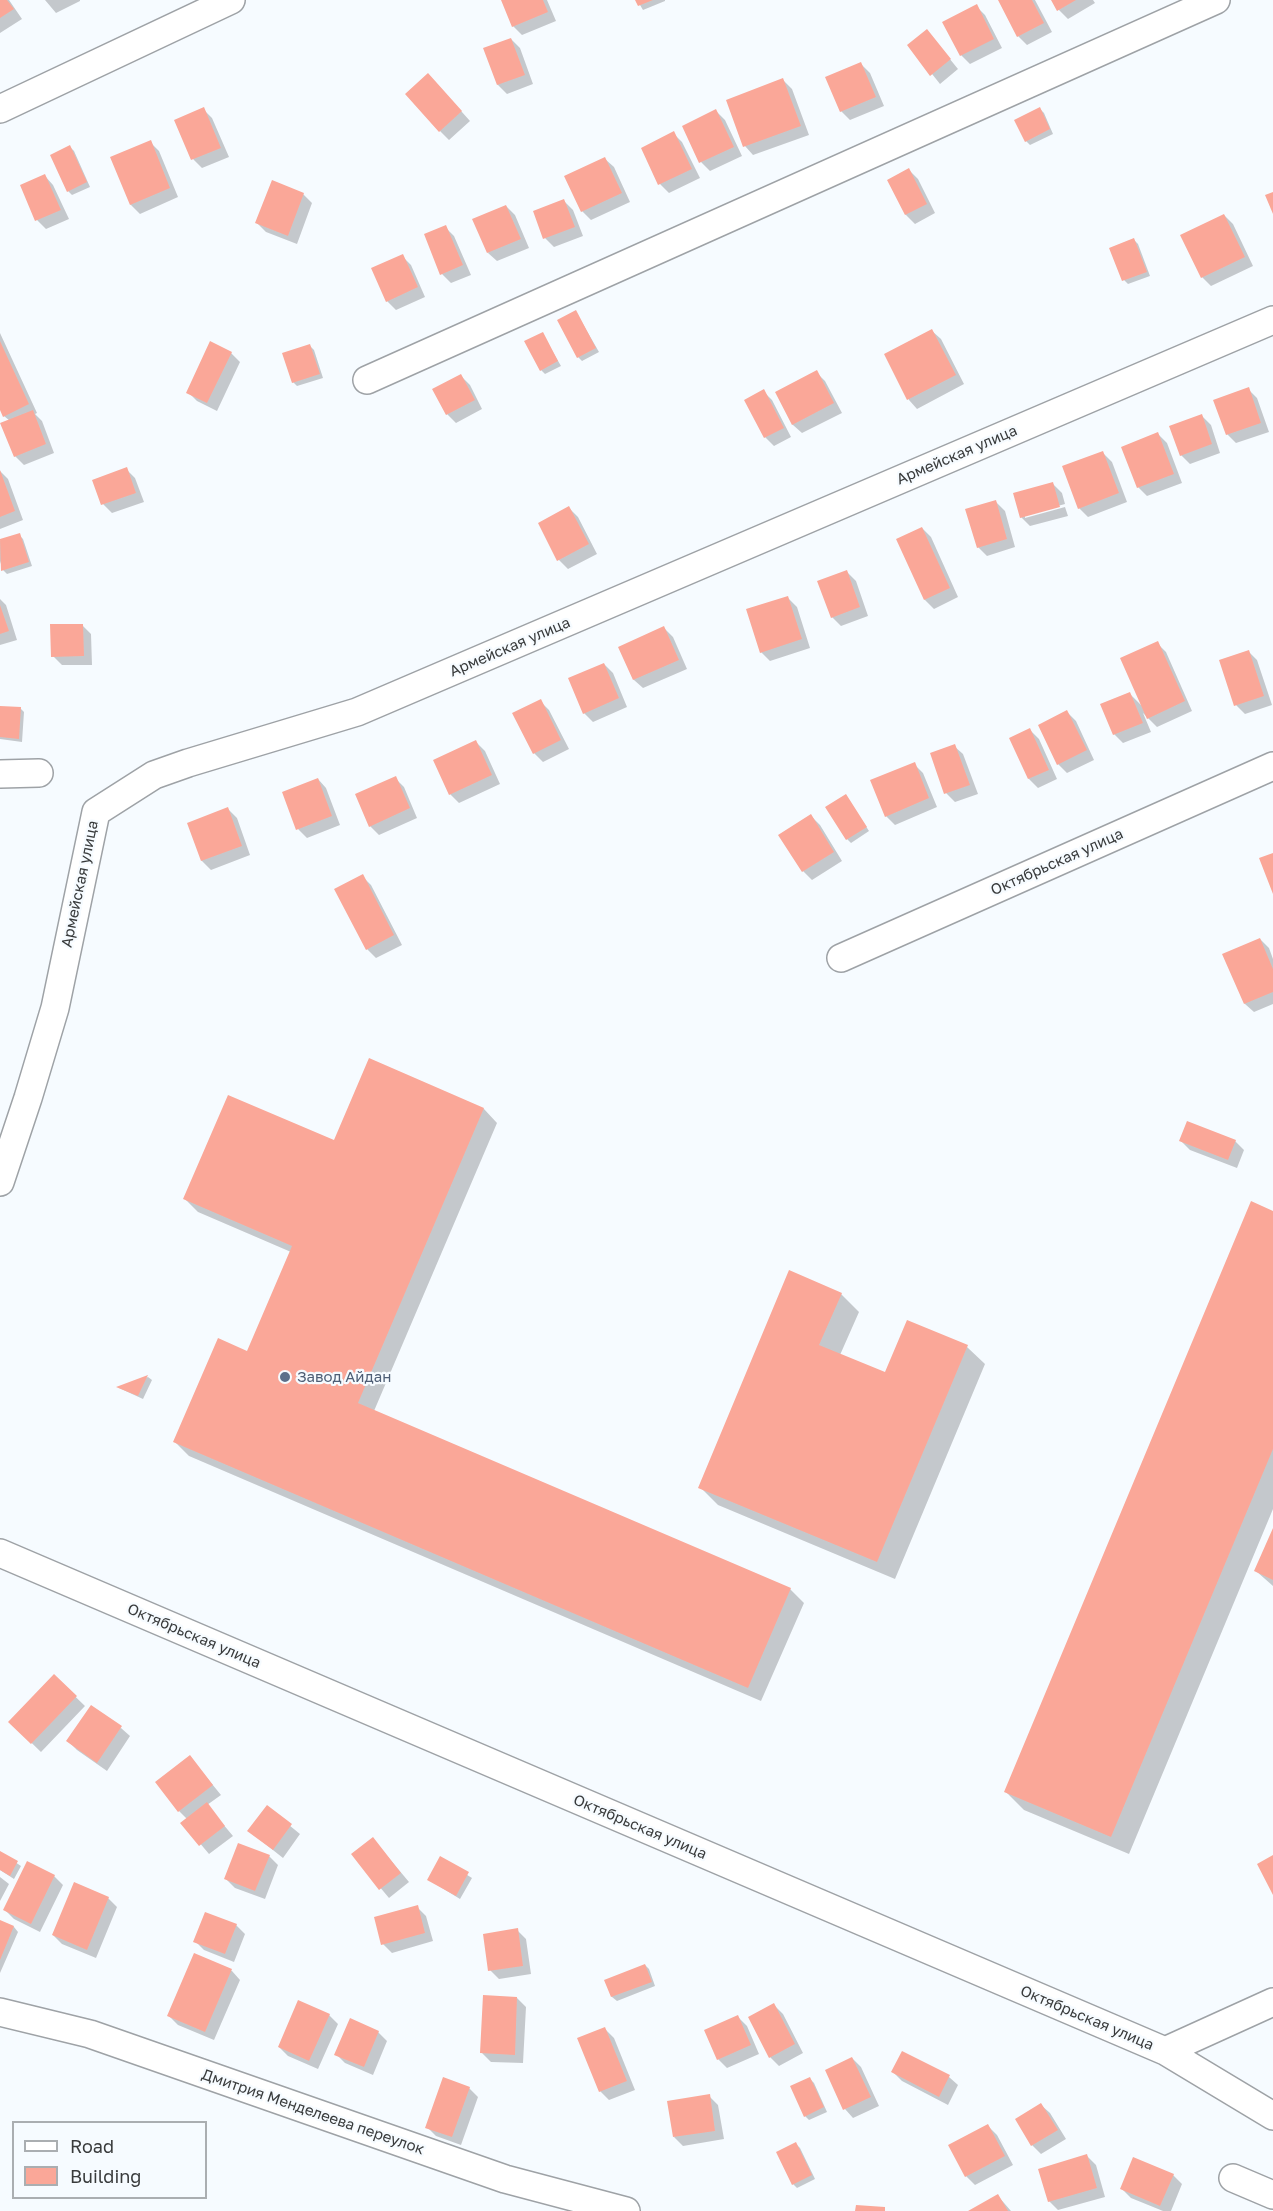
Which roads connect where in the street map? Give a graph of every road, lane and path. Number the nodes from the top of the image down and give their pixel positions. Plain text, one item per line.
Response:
1 (231, 0) edge
2 (1216, 0) edge
3 (0, 109) edge
4 (1273, 320) edge
5 (367, 380) dead end
6 (1273, 766) edge
7 (39, 773) dead end
8 (0, 774) edge
9 (841, 958) dead end
10 (0, 1182) edge
11 (0, 1553) edge
12 (1273, 2002) edge
13 (0, 2012) edge
14 (1165, 2051) junction
15 (1273, 2116) edge
16 (1233, 2178) dead end
17 (1273, 2195) edge
18 (626, 2211) edge

1 - 3 street
2 - 5 street
4 - 10 street, Армейская улица
6 - 9 street, Октябрьская улица
7 - 8 street
11 - 14 street, Октябрьская улица
12 - 14 street
13 - 18 street, Дмитрия Менделеева переулок
14 - 15 street, Октябрьская улица
16 - 17 street

